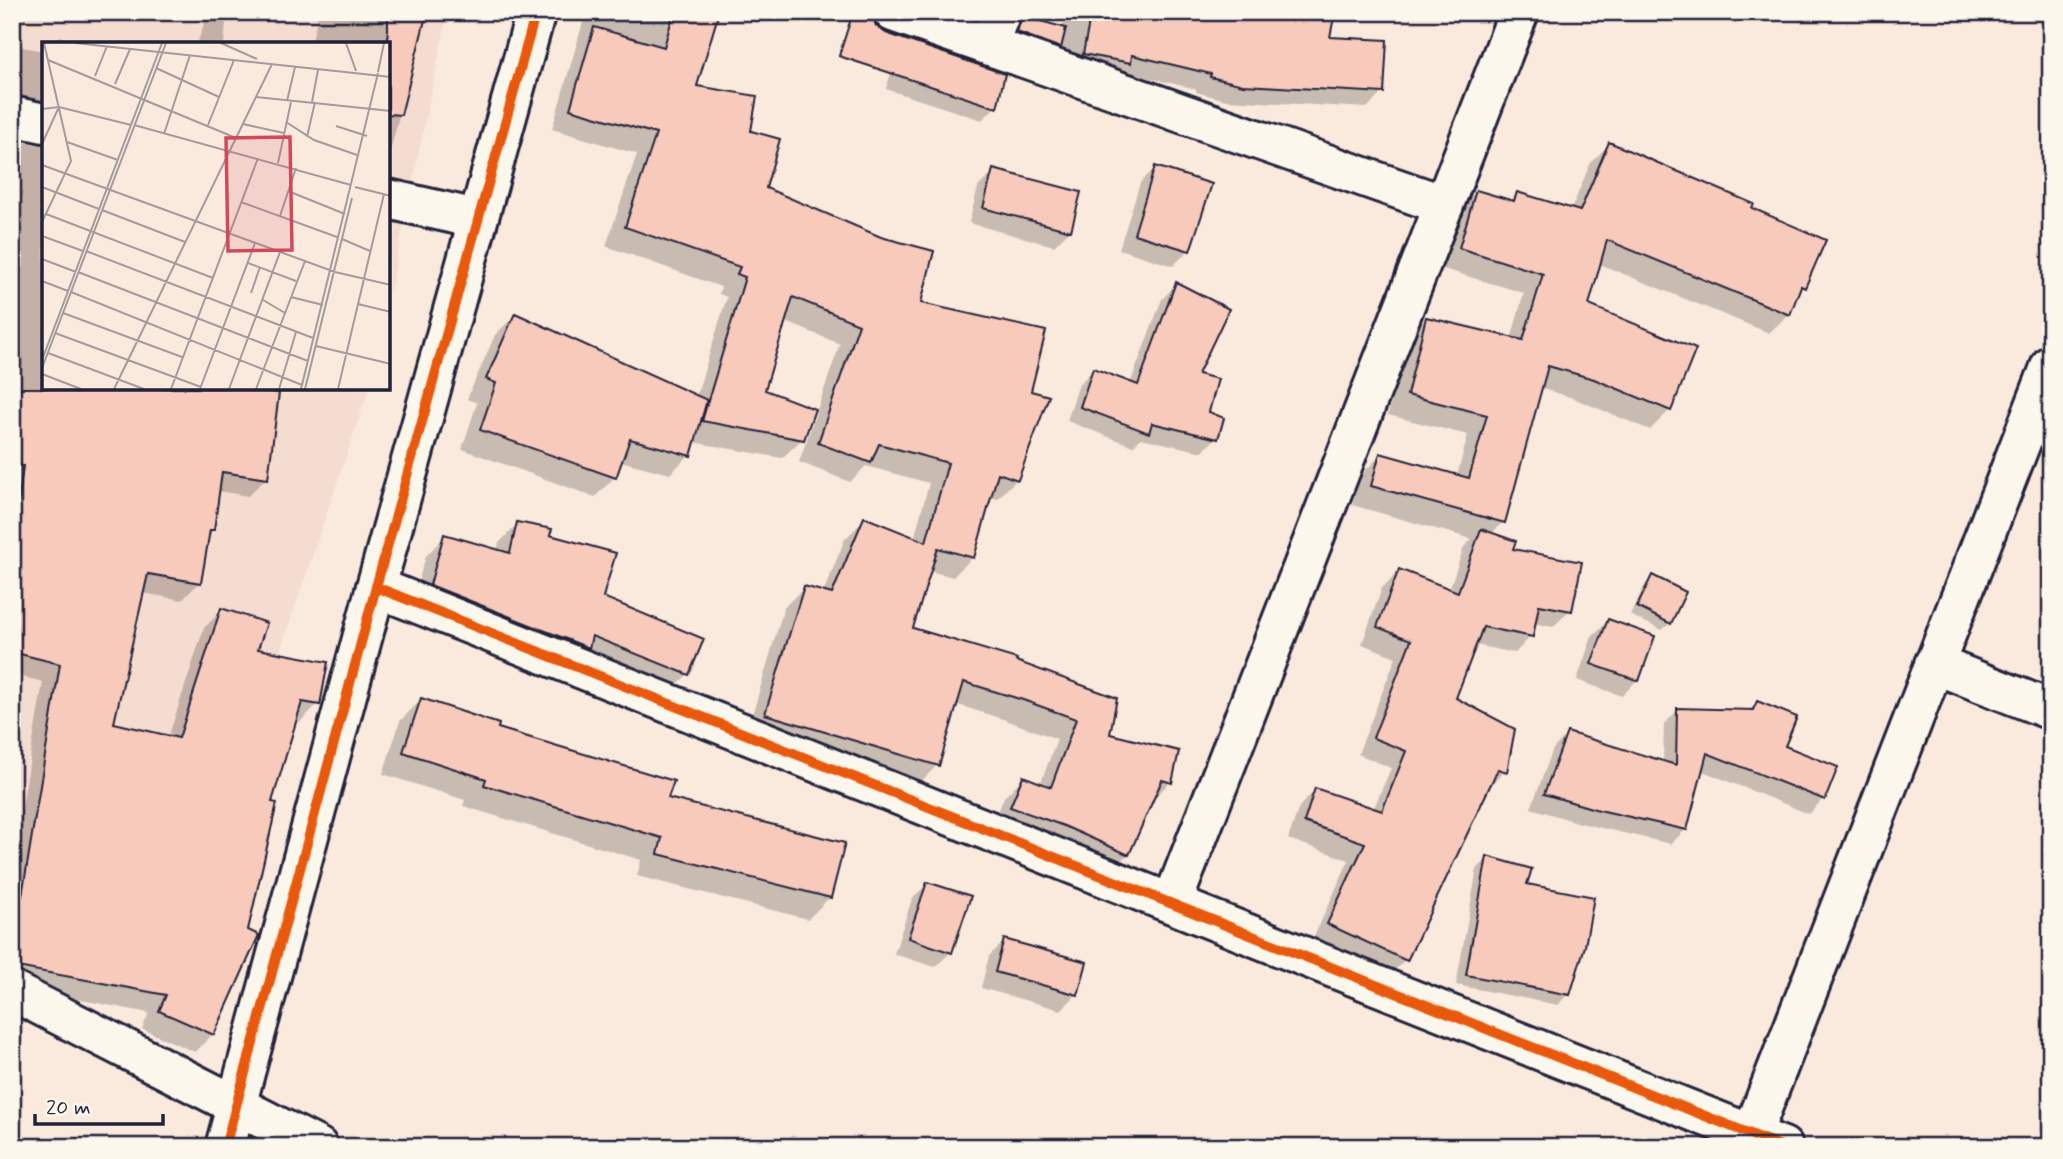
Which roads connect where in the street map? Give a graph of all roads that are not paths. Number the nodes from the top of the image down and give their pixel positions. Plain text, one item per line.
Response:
1 (536, 12) edge
2 (892, 12) edge
3 (1519, 12) edge
4 (995, 29) edge
5 (12, 116) edge
6 (42, 123) edge
7 (390, 200) edge
8 (1444, 205) junction
9 (477, 219) junction
10 (2051, 365) edge
11 (376, 587) junction
12 (1934, 664) junction
13 (2051, 710) edge
14 (1172, 904) junction
15 (12, 991) edge
16 (237, 1105) junction
17 (1761, 1143) edge
18 (225, 1147) edge
19 (318, 1147) edge

1 - 9 street
2 - 4 street
3 - 8 street
4 - 8 street
5 - 6 street
7 - 9 street
8 - 14 street
9 - 11 street
10 - 12 street
11 - 14 street
11 - 16 street
12 - 13 street
12 - 17 street
14 - 17 street
15 - 16 street
16 - 18 street
16 - 19 street

